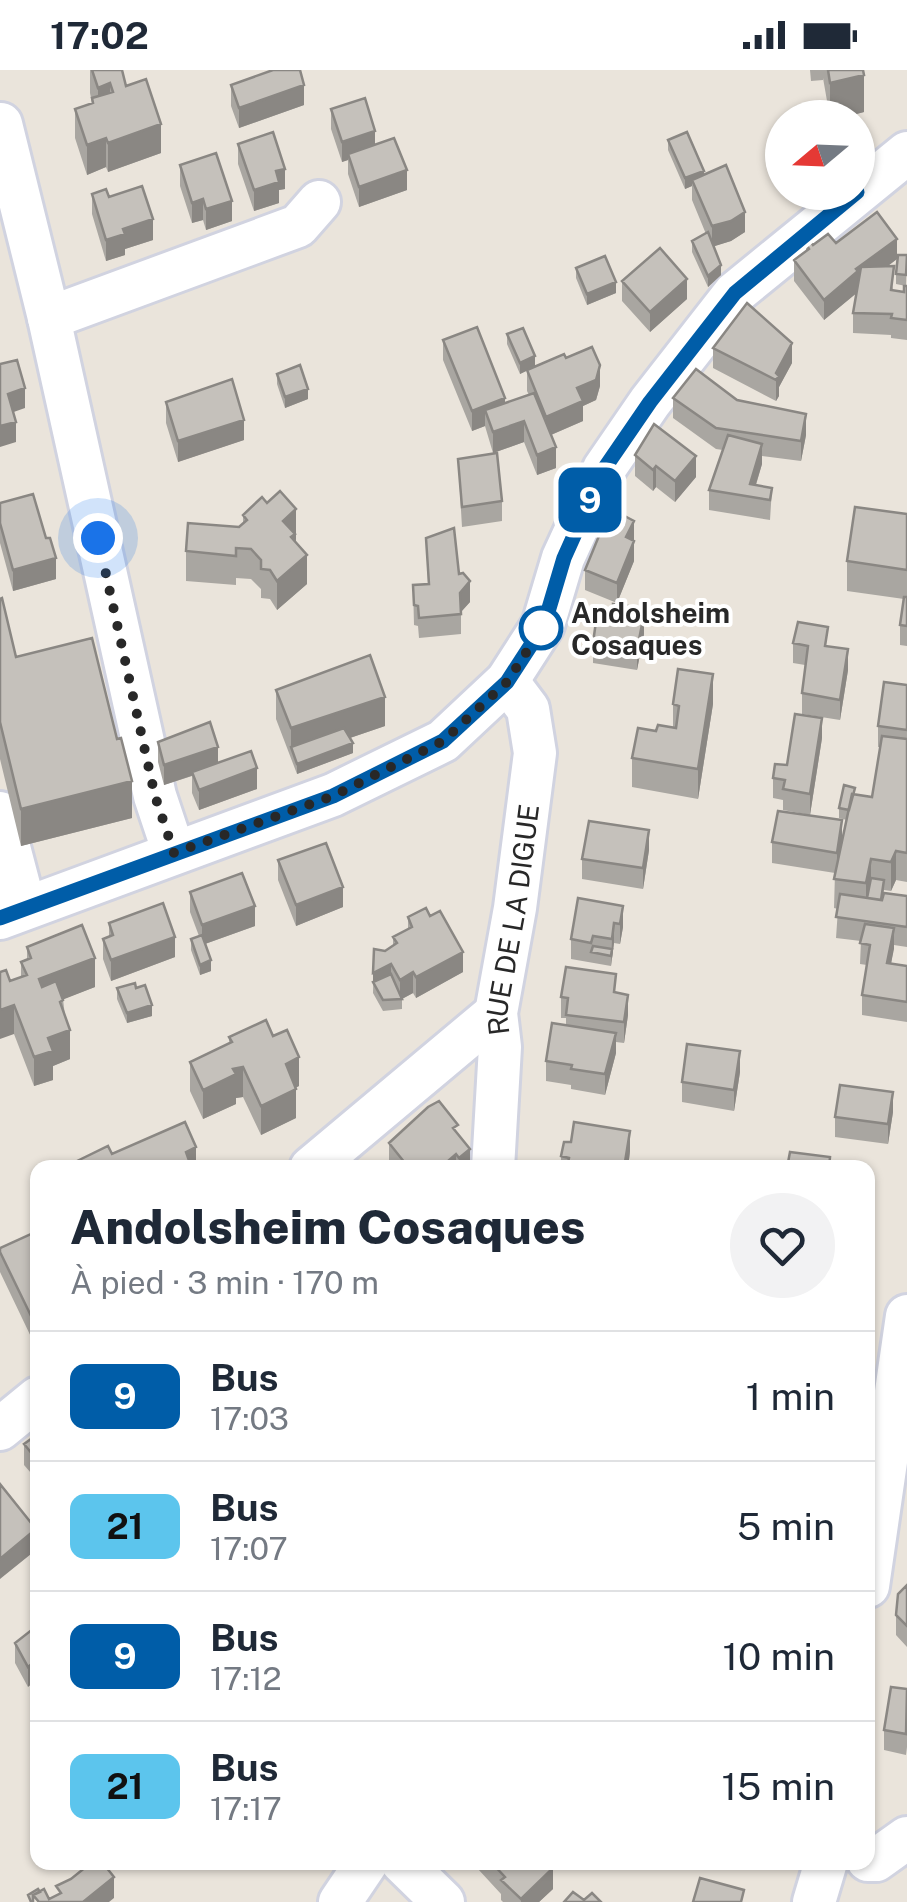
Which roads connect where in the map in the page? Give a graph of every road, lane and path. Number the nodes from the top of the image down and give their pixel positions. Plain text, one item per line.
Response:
1 (1, 124) edge
2 (907, 153) edge
3 (319, 202) dead end
4 (49, 318) junction
5 (507, 682) junction
6 (0, 813) edge
7 (174, 853) junction
8 (12, 913) edge
9 (496, 1013) junction
10 (321, 1160) edge
11 (493, 1160) edge
12 (907, 1316) edge
13 (30, 1405) edge
14 (0, 1429) edge
15 (875, 1538) edge
16 (907, 1838) edge
17 (875, 1860) edge
18 (361, 1870) edge
19 (410, 1870) edge
20 (824, 1870) edge
21 (340, 1902) edge
22 (443, 1902) edge
23 (814, 1902) edge

1 - 4 street
2 - 5 street
3 - 4 street
4 - 7 street
5 - 7 street
5 - 9 street, RUE DE LA DIGUE
6 - 8 street
7 - 8 street
9 - 10 street
9 - 11 street, RUE DE LA DIGUE
12 - 15 street
13 - 14 street
16 - 17 street
18 - 21 street
19 - 22 street
20 - 23 street

